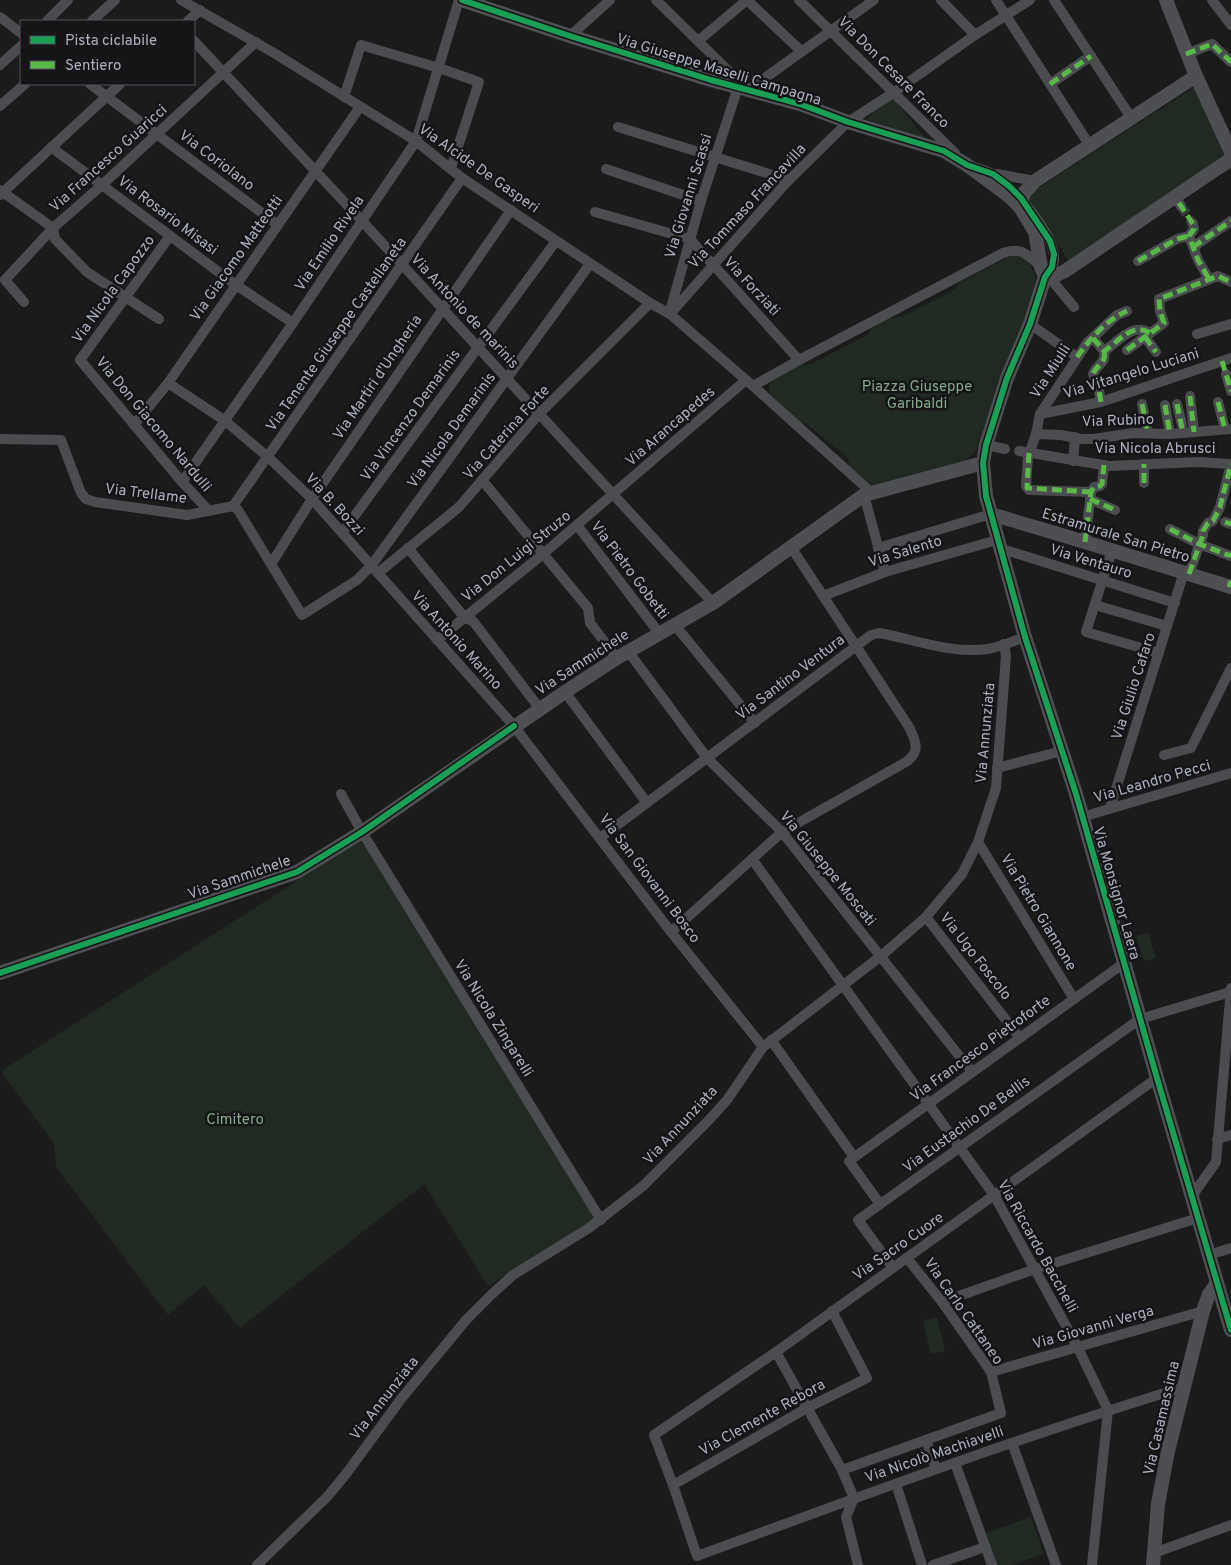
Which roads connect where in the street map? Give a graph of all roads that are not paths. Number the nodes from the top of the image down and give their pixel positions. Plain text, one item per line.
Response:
1 (68, 0) edge
2 (115, 0) edge
3 (461, 0) edge
4 (610, 0) edge
5 (656, 0) edge
6 (747, 0) edge
7 (799, 0) edge
8 (874, 0) edge
9 (940, 0) edge
10 (996, 0) edge
11 (1030, 0) edge
12 (1054, 0) edge
13 (1166, 0) edge
14 (1212, 0) edge
15 (184, 1) edge
16 (200, 10) junction
17 (1006, 16) junction
18 (0, 17) edge
19 (48, 20) edge
20 (93, 20) edge
21 (189, 20) edge
22 (1231, 25) edge
23 (830, 30) junction
24 (20, 32) edge
25 (975, 35) junction
26 (570, 36) junction
27 (195, 42) edge
28 (256, 42) junction
29 (698, 42) junction
30 (20, 47) edge
31 (801, 51) junction
32 (1186, 54) junction
33 (1091, 56) junction
34 (1231, 62) edge
35 (0, 64) edge
36 (439, 68) junction
37 (223, 74) junction
38 (1196, 76) junction
39 (1050, 84) junction
40 (24, 85) edge
41 (91, 85) edge
42 (119, 85) edge
43 (743, 88) junction
44 (894, 93) junction
45 (106, 96) junction
46 (344, 97) junction
47 (0, 106) edge
48 (360, 107) junction
49 (1132, 119) junction
50 (848, 122) junction
51 (618, 127) dead end
52 (158, 134) junction
53 (416, 141) junction
54 (1090, 146) junction
55 (51, 147) junction
56 (1231, 152) edge
57 (716, 157) junction
58 (1231, 159) edge
59 (967, 165) junction
60 (451, 168) junction
61 (606, 168) dead end
62 (316, 171) junction
63 (993, 174) junction
64 (462, 178) junction
65 (789, 180) junction
66 (1035, 181) junction
67 (102, 185) junction
68 (1, 192) edge
69 (701, 200) junction
70 (1021, 203) junction
71 (511, 210) junction
72 (595, 212) dead end
73 (362, 221) junction
74 (1231, 221) edge
75 (278, 224) junction
76 (1193, 224) dead end
77 (53, 228) junction
78 (170, 236) junction
79 (1189, 236) junction
80 (690, 239) junction
81 (556, 241) junction
82 (1193, 247) junction
83 (1138, 261) dead end
84 (402, 264) junction
85 (590, 264) junction
86 (712, 265) junction
87 (1045, 274) junction
88 (1208, 279) junction
89 (1231, 282) edge
90 (236, 284) junction
91 (125, 296) junction
92 (24, 302) dead end
93 (650, 303) junction
94 (1074, 307) dead end
95 (442, 308) junction
96 (1127, 312) dead end
97 (670, 314) junction
98 (159, 319) dead end
99 (293, 323) junction
100 (1030, 324) junction
101 (1231, 324) edge
102 (1197, 334) dead end
103 (1148, 335) junction
104 (1093, 338) junction
105 (478, 348) junction
106 (1127, 350) dead end
107 (1104, 352) junction
108 (1156, 352) dead end
109 (1077, 357) junction
110 (80, 360) joint
111 (799, 360) junction
112 (1225, 364) edge
113 (507, 378) junction
114 (168, 383) junction
115 (750, 383) junction
116 (1231, 391) edge
117 (1190, 396) dead end
118 (1101, 402) junction
119 (1218, 402) dead end
120 (1142, 404) dead end
121 (1177, 404) dead end
122 (1165, 405) dead end
123 (539, 414) junction
124 (1040, 414) junction
125 (224, 420) junction
126 (134, 425) junction
127 (1182, 429) junction
128 (1228, 429) edge
129 (1194, 432) junction
130 (1148, 433) junction
131 (1036, 434) junction
132 (1170, 434) junction
133 (1075, 437) junction
134 (0, 439) edge
135 (986, 445) junction
136 (1005, 448) dead end
137 (1024, 452) junction
138 (268, 457) junction
139 (1073, 461) junction
140 (983, 463) junction
141 (1144, 464) junction
142 (1231, 464) edge
143 (1104, 465) junction
144 (482, 480) junction
145 (182, 482) junction
146 (1144, 483) dead end
147 (868, 494) junction
148 (614, 495) junction
149 (1091, 495) junction
150 (312, 499) junction
151 (233, 506) junction
152 (1114, 510) dead end
153 (209, 511) junction
154 (991, 514) junction
155 (577, 525) junction
156 (1170, 529) dead end
157 (342, 533) junction
158 (1085, 542) junction
159 (998, 544) junction
160 (1199, 544) junction
161 (791, 547) junction
162 (408, 548) junction
163 (878, 548) junction
164 (1112, 550) junction
165 (543, 554) junction
166 (1231, 556) edge
167 (271, 564) junction
168 (374, 569) junction
169 (884, 572) junction
170 (1186, 573) junction
171 (1103, 580) junction
172 (1230, 585) edge
173 (823, 596) junction
174 (713, 603) junction
175 (1175, 603) junction
176 (1095, 605) junction
177 (464, 618) junction
178 (674, 624) junction
179 (1167, 626) junction
180 (659, 633) junction
181 (1025, 637) junction
182 (437, 640) junction
183 (1004, 644) junction
184 (857, 647) junction
185 (1159, 653) junction
186 (623, 655) junction
187 (1231, 668) edge
188 (565, 692) junction
189 (540, 709) junction
190 (754, 723) junction
191 (514, 726) junction
192 (1062, 751) junction
193 (1164, 755) dead end
194 (707, 758) junction
195 (997, 768) junction
196 (1231, 773) edge
197 (341, 794) dead end
198 (647, 803) junction
199 (1110, 808) junction
200 (1082, 817) junction
201 (362, 832) junction
202 (782, 832) junction
203 (600, 838) junction
204 (978, 842) junction
205 (752, 859) junction
206 (926, 917) junction
207 (671, 932) junction
208 (881, 956) junction
209 (1124, 963) junction
210 (0, 972) edge
211 (843, 986) junction
212 (1231, 990) edge
213 (1074, 999) junction
214 (1140, 1018) junction
215 (1020, 1038) junction
216 (771, 1040) junction
217 (763, 1047) junction
218 (1227, 1063) edge
219 (972, 1072) junction
220 (1156, 1078) junction
221 (928, 1104) junction
222 (1231, 1135) edge
223 (1217, 1139) junction
224 (959, 1146) junction
225 (854, 1157) junction
226 (994, 1195) junction
227 (1192, 1196) junction
228 (880, 1204) junction
229 (1198, 1218) junction
230 (600, 1220) junction
231 (1231, 1248) edge
232 (1209, 1256) junction
233 (907, 1258) junction
234 (893, 1268) junction
235 (1035, 1269) junction
236 (1217, 1283) junction
237 (942, 1302) junction
238 (1227, 1303) edge
239 (832, 1311) junction
240 (1203, 1311) junction
241 (1231, 1330) edge
242 (1077, 1346) junction
243 (776, 1352) junction
244 (991, 1372) junction
245 (1184, 1387) junction
246 (807, 1408) junction
247 (1108, 1410) junction
248 (926, 1440) junction
249 (1012, 1443) junction
250 (955, 1463) junction
251 (936, 1469) junction
252 (842, 1470) junction
253 (896, 1484) junction
254 (673, 1485) junction
255 (854, 1498) junction
256 (1231, 1525) edge
257 (986, 1547) junction
258 (1153, 1559) edge
259 (257, 1565) edge
260 (858, 1565) edge
261 (922, 1565) edge
262 (933, 1565) edge
263 (992, 1565) edge
264 (1056, 1565) edge
265 (1092, 1565) edge

1 - 19 street
2 - 20 street
3 - 26 street, Via Giuseppe Maselli Campagna
3 - 36 street, Via Emilio Rivela
4 - 26 street
5 - 29 street
6 - 29 street
6 - 31 street
7 - 23 street, Via Don Cesare Franco
8 - 23 street
9 - 25 street
10 - 17 street
11 - 17 street, Via Tommaso Francavilla
12 - 33 street
13 - 32 street
14 - 22 street
15 - 16 street, Via Alcide De Gasperi
16 - 21 street
16 - 28 street, Via Alcide De Gasperi
17 - 25 street, Via Tommaso Francavilla
17 - 39 street
18 - 24 street
23 - 31 street
23 - 44 street, Via Don Cesare Franco
25 - 44 street, Via Tommaso Francavilla
26 - 43 street, Via Giuseppe Maselli Campagna
27 - 37 street, Via Antonio de marinis
28 - 37 street, Via Francesco Guaricci
28 - 46 street, Via Alcide De Gasperi
29 - 43 street
30 - 35 street
31 - 43 street
32 - 34 street
32 - 38 street
33 - 39 street
33 - 49 street
36 - 46 street
36 - 53 street, Via Emilio Rivela
36 - 60 street
37 - 52 street, Via Francesco Guaricci
37 - 62 street, Via Antonio de marinis
38 - 49 street
38 - 56 street
39 - 54 street
40 - 47 street
41 - 45 street, Via Coriolano
42 - 45 street
43 - 50 street, Via Giuseppe Maselli Campagna
43 - 57 street, Via Giovanni Scassi
44 - 50 street, Via Tommaso Francavilla
44 - 59 street, Via Don Cesare Franco
45 - 52 street, Via Coriolano
45 - 55 street
46 - 48 street, Via Alcide De Gasperi
48 - 53 street, Via Alcide De Gasperi
48 - 62 street, Via Giacomo Matteotti
49 - 54 street
50 - 59 street, Via Giuseppe Maselli Campagna
50 - 65 street, Via Tommaso Francavilla
51 - 57 street
52 - 67 street, Via Francesco Guaricci
52 - 75 street, Via Coriolano
53 - 60 street, Via Alcide De Gasperi
53 - 73 street, Via Emilio Rivela
54 - 66 street
55 - 67 street, Via Rosario Misasi
55 - 68 street
57 - 65 street
57 - 69 street, Via Giovanni Scassi
58 - 87 street
59 - 63 street
59 - 70 street, Via Giuseppe Maselli Campagna
60 - 64 street, Via Alcide De Gasperi
61 - 69 street
62 - 73 street, Via Antonio de marinis
62 - 75 street, Via Giacomo Matteotti
63 - 66 street
63 - 70 street
64 - 71 street, Via Alcide De Gasperi
64 - 84 street, Via Tenente Giuseppe Castellaneta
65 - 86 street, Via Tommaso Francavilla
66 - 70 street
67 - 77 street, Via Francesco Guaricci
67 - 78 street, Via Rosario Misasi
68 - 77 street
69 - 80 street, Via Giovanni Scassi
70 - 87 street, Via Giuseppe Maselli Campagna
71 - 81 street, Via Alcide De Gasperi
71 - 95 street, Via Martiri d'Ungheria
72 - 80 street
73 - 84 street, Via Antonio de marinis
73 - 99 street, Via Emilio Rivela
74 - 82 street
75 - 90 street, Via Giacomo Matteotti
76 - 79 street
77 - 91 street
77 - 92 street, Via Francesco Guaricci
78 - 90 street, Via Rosario Misasi
78 - 91 street, Via Nicola Capozzo
79 - 82 street
79 - 83 street
80 - 86 street, Via Forziati
80 - 97 street, Via Giovanni Scassi
81 - 85 street, Via Alcide De Gasperi
81 - 105 street, Via Vincenzo Demarinis
82 - 88 street
84 - 95 street, Via Antonio de marinis
84 - 138 street, Via Tenente Giuseppe Castellaneta
85 - 93 street, Via Alcide De Gasperi
85 - 113 street, Via Nicola Demarinis
86 - 97 street, Via Tommaso Francavilla
86 - 111 street, Via Forziati
87 - 94 street
87 - 100 street
87 - 111 street
88 - 89 street
88 - 103 street
90 - 99 street, Via Rosario Misasi
90 - 114 street, Via Giacomo Matteotti
91 - 98 street
91 - 110 street, Via Nicola Capozzo
93 - 97 street, Via Alcide De Gasperi
93 - 123 street, Via Caterina Forte
95 - 105 street, Via Antonio de marinis
95 - 150 street, Via Martiri d'Ungheria
96 - 104 street, Via Miulli
97 - 115 street, Via Alcide De Gasperi
99 - 125 street, Via Emilio Rivela
100 - 109 street
100 - 135 street
101 - 102 street
103 - 106 street
103 - 107 street
103 - 108 street
104 - 107 street
104 - 109 street, Via Miulli
105 - 113 street, Via Antonio de marinis
105 - 157 street, Via Vincenzo Demarinis
107 - 118 street
109 - 124 street, Via Miulli
110 - 126 street, Via Don Giacomo Nardulli
111 - 115 street
112 - 116 street
112 - 118 street, Via Vitangelo Luciani
113 - 123 street, Via Antonio de marinis
113 - 168 street, Via Nicola Demarinis
114 - 125 street, Via B. Bozzi
114 - 126 street, Via Giacomo Matteotti
115 - 147 street
115 - 148 street, Via Arancapedes
117 - 129 street
118 - 124 street, Via Vitangelo Luciani
119 - 128 street
120 - 130 street
121 - 127 street
122 - 132 street
123 - 144 street, Via Caterina Forte
123 - 148 street, Via Antonio de marinis
124 - 131 street, Via Miulli
125 - 138 street, Via B. Bozzi
125 - 145 street, Via Emilio Rivela
126 - 145 street, Via Don Giacomo Nardulli
127 - 129 street, Via Rubino
127 - 132 street, Via Rubino
128 - 129 street, Via Rubino
130 - 132 street, Via Rubino
130 - 133 street, Via Rubino
131 - 133 street, Via Rubino
131 - 137 street, Via Miulli
133 - 139 street
134 - 153 street, Via Trellame
135 - 136 street
135 - 140 street
137 - 139 street, Via Nicola Abrusci
137 - 149 street, Via Miulli
138 - 150 street, Via B. Bozzi
138 - 151 street, Via Tenente Giuseppe Castellaneta
139 - 143 street, Via Nicola Abrusci
140 - 147 street
140 - 154 street, Via Monsignor Laera
141 - 142 street, Via Nicola Abrusci
141 - 143 street, Via Nicola Abrusci
141 - 146 street
142 - 160 street, Via Giulio Cafaro
143 - 149 street
144 - 162 street, Via Caterina Forte
144 - 165 street, Via Giuseppe Moscati
145 - 153 street, Via Don Giacomo Nardulli
147 - 161 street, Via Sammichele
147 - 163 street
148 - 155 street, Via Don Luigi Struzo
148 - 174 street, Via Antonio de marinis
149 - 152 street
149 - 158 street
150 - 157 street, Via B. Bozzi
150 - 167 street, Via Martiri d'Ungheria
151 - 153 street, Via Don Giacomo Nardulli
151 - 167 street
154 - 158 street, Estramurale San Pietro
154 - 159 street, Via Monsignor Laera
154 - 163 street
155 - 165 street, Via Don Luigi Struzo
155 - 180 street, Via Pietro Gobetti
156 - 160 street
157 - 168 street, Via B. Bozzi
158 - 164 street, Estramurale San Pietro
159 - 169 street, Via Salento
159 - 171 street, Via Ventauro
159 - 181 street, Via Monsignor Laera
160 - 166 street
160 - 170 street, Via Giulio Cafaro
161 - 173 street
161 - 174 street, Via Sammichele
162 - 168 street, Via Caterina Forte
162 - 177 street
163 - 169 street
164 - 170 street, Estramurale San Pietro
164 - 171 street
165 - 177 street, Via Don Luigi Struzo
165 - 186 street, Via Giuseppe Moscati
167 - 168 street
168 - 182 street, Via Antonio Marino
169 - 173 street, Via Salento
170 - 172 street, Estramurale San Pietro
170 - 175 street, Via Giulio Cafaro
171 - 175 street, Via Ventauro
171 - 176 street
173 - 184 street
174 - 178 street, Via Sammichele
175 - 179 street, Via Giulio Cafaro
176 - 179 street
176 - 185 street
177 - 182 street, Via Don Luigi Struzo
177 - 189 street
178 - 180 street, Via Sammichele
178 - 190 street
179 - 185 street, Via Giulio Cafaro
180 - 186 street, Via Sammichele
181 - 183 street, Via Santino Ventura
181 - 192 street, Via Monsignor Laera
182 - 191 street, Via Antonio Marino
183 - 184 street, Via Santino Ventura
183 - 195 street, Via Annunziata
184 - 190 street, Via Santino Ventura
184 - 202 street
185 - 199 street, Via Giulio Cafaro
186 - 188 street, Via Sammichele
186 - 194 street, Via Giuseppe Moscati
187 - 193 street
188 - 189 street, Via Sammichele
188 - 198 street
189 - 191 street, Via Sammichele
190 - 194 street, Via Santino Ventura
191 - 201 street, Via Sammichele
191 - 203 street, Via San Giovanni Bosco
192 - 195 street
192 - 200 street, Via Monsignor Laera
194 - 198 street, Via Santino Ventura
194 - 202 street, Via Giuseppe Moscati
195 - 204 street, Via Annunziata
196 - 199 street, Via Leandro Pecci
197 - 201 street, Via Nicola Zingarelli
198 - 203 street, Via Santino Ventura
199 - 200 street, Via Leandro Pecci
200 - 209 street, Via Monsignor Laera
201 - 210 street, Via Sammichele
201 - 230 street, Via Nicola Zingarelli
202 - 205 street
202 - 208 street, Via Giuseppe Moscati
203 - 207 street, Via San Giovanni Bosco
204 - 206 street, Via Annunziata
204 - 213 street, Via Pietro Giannone
205 - 207 street
205 - 211 street, Via Riccardo Bacchelli
206 - 208 street, Via Annunziata
206 - 215 street, Via Ugo Foscolo
207 - 217 street, Via San Giovanni Bosco
208 - 211 street, Via Annunziata
208 - 219 street, Via Giuseppe Moscati
209 - 213 street, Via Francesco Pietroforte
209 - 214 street, Via Monsignor Laera
211 - 216 street, Via Annunziata
211 - 221 street, Via Riccardo Bacchelli
212 - 214 street, Via Eustachio De Bellis
212 - 218 street
213 - 215 street, Via Francesco Pietroforte
214 - 220 street, Via Monsignor Laera
214 - 224 street, Via Eustachio De Bellis
215 - 219 street, Via Francesco Pietroforte
216 - 217 street, Via Annunziata
216 - 225 street
217 - 230 street, Via Annunziata
218 - 223 street
219 - 221 street, Via Francesco Pietroforte
220 - 226 street, Via Sacro Cuore
220 - 227 street, Via Monsignor Laera
221 - 224 street, Via Riccardo Bacchelli
221 - 225 street, Via Francesco Pietroforte
222 - 223 street
223 - 227 street
224 - 226 street, Via Riccardo Bacchelli
224 - 228 street, Via Eustachio De Bellis
225 - 228 street
226 - 233 street, Via Sacro Cuore
226 - 235 street, Via Riccardo Bacchelli
227 - 229 street, Via Monsignor Laera
228 - 234 street, Via Eustachio De Bellis
229 - 232 street, Via Monsignor Laera
229 - 235 street
230 - 259 street, Via Annunziata
231 - 232 street
232 - 236 street, Via Monsignor Laera
233 - 234 street, Via Sacro Cuore
233 - 237 street, Via Carlo Cattaneo
234 - 239 street, Via Sacro Cuore
235 - 237 street
235 - 242 street, Via Riccardo Bacchelli
236 - 238 street, Via Monsignor Laera
236 - 240 street, Via Casamassima
237 - 244 street, Via Carlo Cattaneo
238 - 241 street, Via Monsignor Laera
239 - 243 street, Via Sacro Cuore
239 - 246 street, Via Clemente Rebora
240 - 242 street, Via Giovanni Verga
240 - 245 street, Via Casamassima
242 - 244 street, Via Giovanni Verga
242 - 247 street, Via Riccardo Bacchelli
243 - 246 street
243 - 254 street, Via Sacro Cuore
244 - 248 street, Via Carlo Cattaneo
245 - 247 street, Via Nicolò Machiavelli
245 - 258 street, Via Casamassima
246 - 252 street
246 - 254 street, Via Clemente Rebora
247 - 249 street, Via Nicolò Machiavelli
247 - 265 street
248 - 251 street
248 - 252 street
249 - 250 street, Via Nicolò Machiavelli
249 - 264 street
250 - 251 street, Via Nicolò Machiavelli
250 - 257 street
251 - 253 street, Via Nicolò Machiavelli
252 - 255 street
253 - 255 street, Via Nicolò Machiavelli
253 - 261 street
254 - 255 street, Via Nicolò Machiavelli
255 - 260 street
256 - 258 street
257 - 262 street
257 - 263 street

